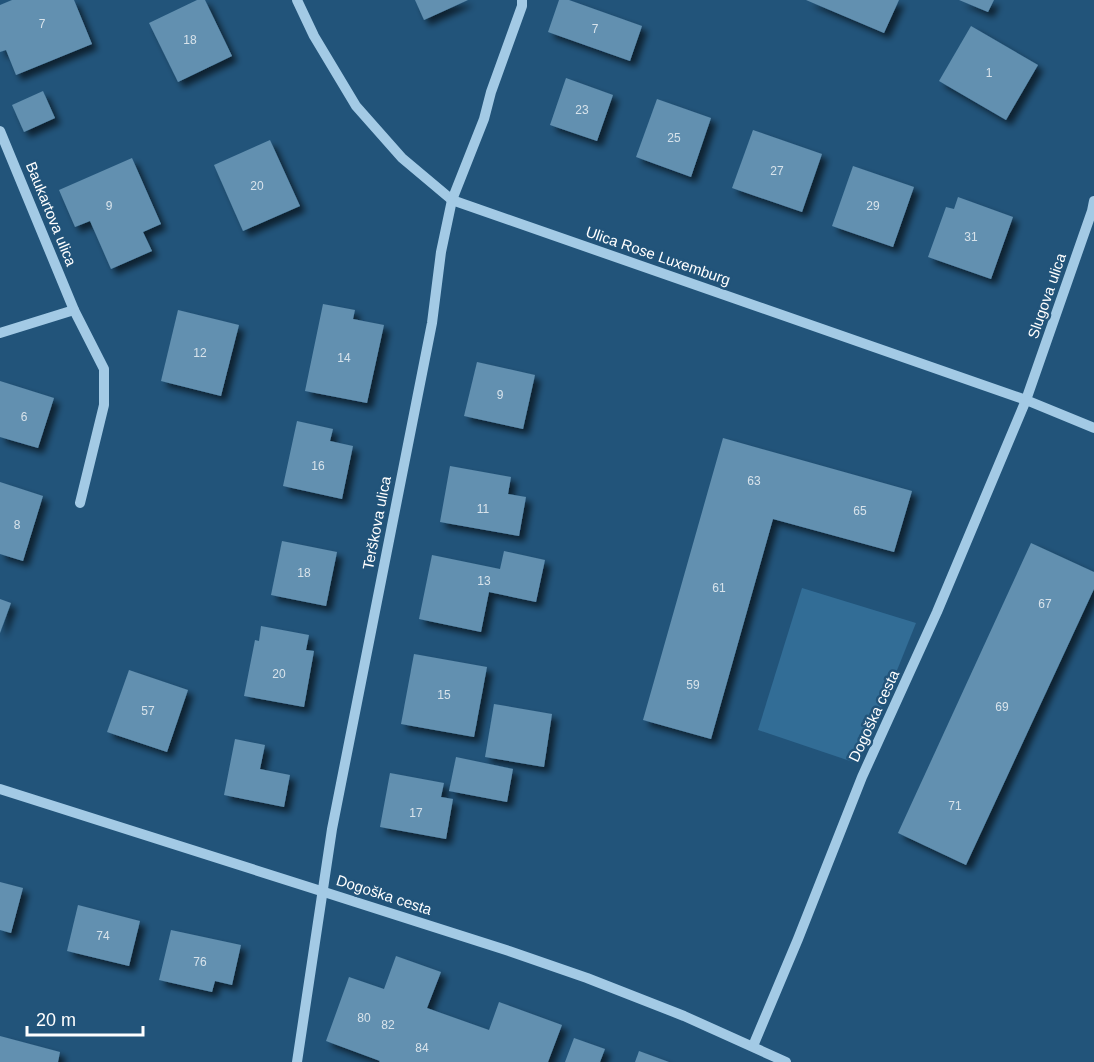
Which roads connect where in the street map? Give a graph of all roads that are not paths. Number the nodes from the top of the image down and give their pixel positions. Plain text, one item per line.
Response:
1 (297, 0) edge
2 (522, 0) edge
3 (0, 131) edge
4 (452, 200) junction
5 (1094, 201) edge
6 (74, 310) junction
7 (0, 333) edge
8 (1026, 400) junction
9 (1094, 428) edge
10 (80, 503) dead end
11 (0, 789) edge
12 (321, 891) junction
13 (753, 1046) junction
14 (297, 1062) edge
15 (786, 1062) edge

1 - 4 street, Ulica Rose Luxemburg
2 - 4 street, Terškova ulica
3 - 6 street, Baukartova ulica
4 - 8 street, Ulica Rose Luxemburg
4 - 12 street, Terškova ulica
5 - 8 street, Slugova ulica
6 - 7 street
6 - 10 street, Baukartova ulica
8 - 9 street, Ulica Rose Luxemburg
8 - 13 street, Dogoška cesta
11 - 12 street, Dogoška cesta
12 - 13 street, Dogoška cesta
12 - 14 street, Terškova ulica
13 - 15 street, Dogoška cesta

